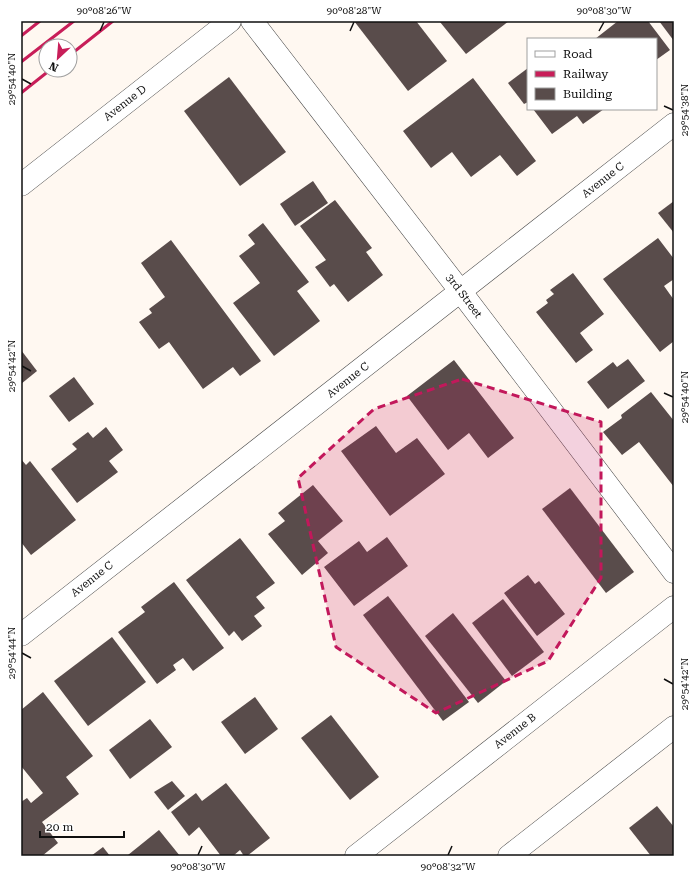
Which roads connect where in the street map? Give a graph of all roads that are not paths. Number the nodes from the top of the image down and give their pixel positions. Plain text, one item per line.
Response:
1 (230, 21) edge
2 (252, 21) edge
3 (674, 124) edge
4 (21, 185) edge
5 (461, 292) junction
6 (674, 572) edge
7 (674, 607) edge
8 (21, 635) edge
9 (674, 727) edge
10 (356, 856) edge
11 (509, 856) edge

1 - 4 street, Avenue D
2 - 5 street, 3rd Street
3 - 5 street, Avenue C
5 - 6 street, 3rd Street
5 - 8 street, Avenue C
7 - 10 street, Avenue B
9 - 11 street

